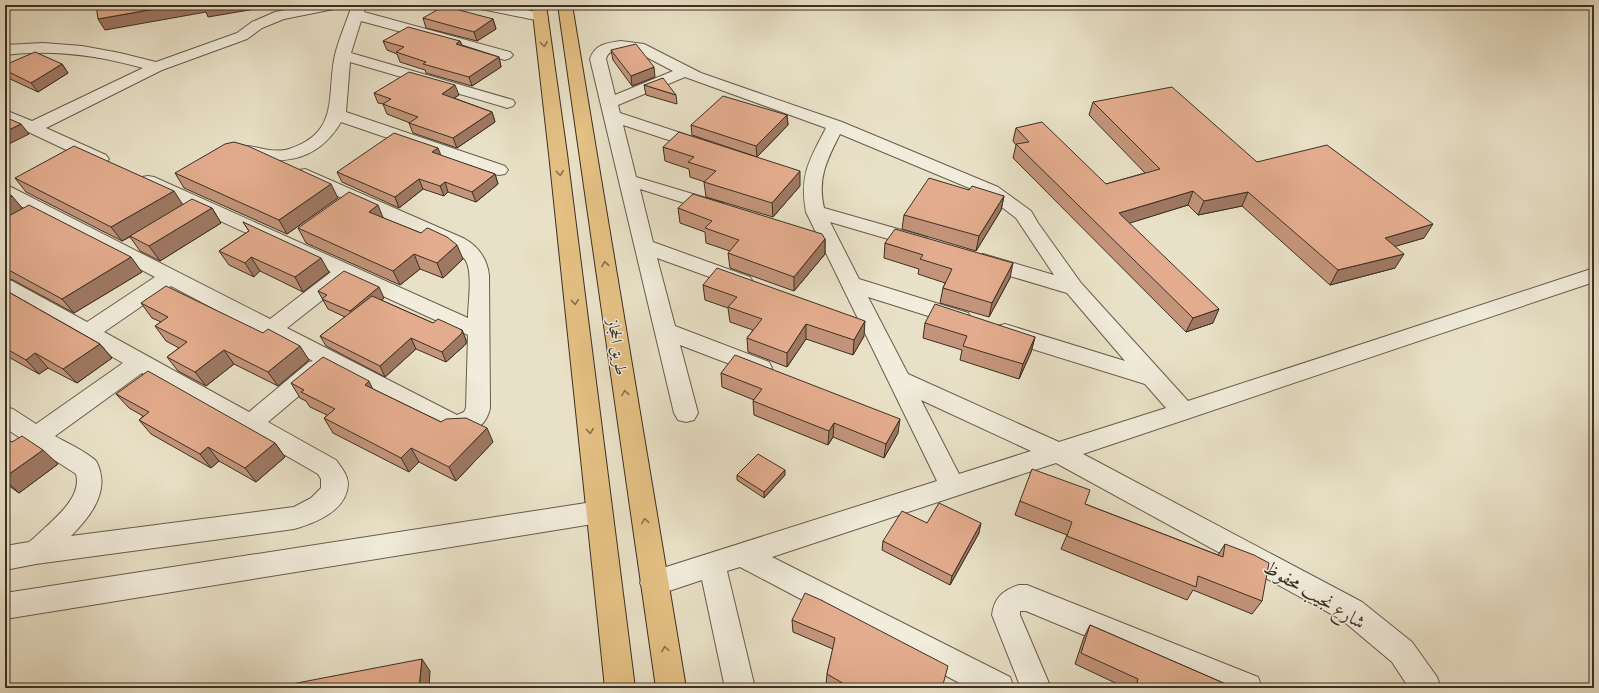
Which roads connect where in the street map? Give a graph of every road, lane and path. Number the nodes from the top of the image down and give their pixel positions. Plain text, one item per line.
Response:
1 (334, 5) edge
2 (481, 5) edge
3 (565, 5) edge
4 (279, 10) edge
5 (358, 10) edge
6 (540, 11) edge
7 (5, 50) edge
8 (343, 55) junction
9 (505, 55) dead end
10 (157, 67) junction
11 (685, 71) junction
12 (507, 103) dead end
13 (610, 109) junction
14 (5, 115) edge
15 (337, 115) junction
16 (836, 126) junction
17 (34, 127) junction
18 (74, 147) junction
19 (715, 150) edge
20 (221, 154) edge
21 (262, 155) junction
22 (53, 158) edge
23 (115, 165) edge
24 (499, 170) dead end
25 (135, 175) edge
26 (628, 180) junction
27 (10, 184) edge
28 (355, 197) junction
29 (201, 204) junction
30 (41, 210) junction
31 (337, 210) edge
32 (733, 212) edge
33 (815, 212) junction
34 (182, 216) edge
35 (23, 220) edge
36 (306, 231) edge
37 (808, 236) edge
38 (142, 240) edge
39 (830, 242) junction
40 (288, 244) junction
41 (644, 246) junction
42 (937, 248) edge
43 (122, 252) junction
44 (967, 257) edge
45 (347, 271) junction
46 (1594, 275) edge
47 (170, 277) junction
48 (851, 284) junction
49 (5, 286) edge
50 (1074, 288) junction
51 (762, 289) edge
52 (851, 321) edge
53 (271, 329) junction
54 (873, 329) junction
55 (478, 330) junction
56 (665, 331) junction
57 (88, 333) junction
58 (329, 359) junction
59 (140, 362) junction
60 (776, 374) edge
61 (1153, 378) junction
62 (899, 380) junction
63 (1183, 412) junction
64 (686, 413) dead end
65 (5, 416) edge
66 (895, 420) edge
67 (250, 424) junction
68 (925, 432) junction
69 (37, 436) junction
70 (1058, 453) junction
71 (953, 487) junction
72 (599, 512) junction
73 (36, 552) junction
74 (742, 555) junction
75 (5, 558) edge
76 (712, 565) junction
77 (654, 583) junction
78 (5, 606) edge
79 (620, 688) edge
80 (671, 688) edge
81 (740, 688) edge
82 (999, 688) edge
83 (1036, 688) edge
84 (1247, 688) edge
85 (1426, 688) edge

1 - 4 street
2 - 6 street
77 -> 3 main road, طريق الحجاز
4 - 10 street
5 - 8 street
5 - 9 street
6 -> 72 main road
7 - 10 street
8 - 12 street
8 - 15 street
10 - 17 street
11 - 13 street
11 - 13 street
11 - 16 street
13 - 19 street
13 - 26 street
14 - 17 street
15 - 21 street
15 - 24 street
16 - 33 street
16 - 50 street
17 - 18 street
18 - 22 street
18 - 23 street
20 - 21 street
21 - 28 street
25 - 29 street
26 - 32 street
26 - 41 street
27 - 30 street
28 - 31 street
28 - 55 street
29 - 34 street
29 - 40 street
30 - 35 street
30 - 43 street
33 - 39 street
33 - 42 street
36 - 40 street
37 - 39 street
38 - 43 street
39 - 48 street
40 - 45 street
41 - 51 street
41 - 56 street
43 - 47 street
44 - 50 street
45 - 53 street
45 - 55 street
46 - 63 street
47 - 53 street
47 - 57 street
48 - 54 street
48 - 61 street
49 - 57 street
50 - 61 street
52 - 54 street
53 - 58 street
54 - 62 street
55 - 58 street
56 - 60 street
56 - 64 street
57 - 59 street
58 - 67 street
59 - 67 street
59 - 69 street
61 - 63 street
62 - 68 street
62 - 70 street, شارع نجيب محفوظ
63 - 70 street
65 - 69 street
66 - 68 street
67 - 73 street
68 - 71 street
69 - 73 street
70 - 71 street
70 - 85 street, شارع نجيب محفوظ
71 - 74 street
72 - 78 street
72 - 79 main road
73 - 75 street
74 - 76 street
74 - 82 street
76 - 77 street
76 - 81 street
80 -> 77 main road, طريق الحجاز
83 - 84 street

